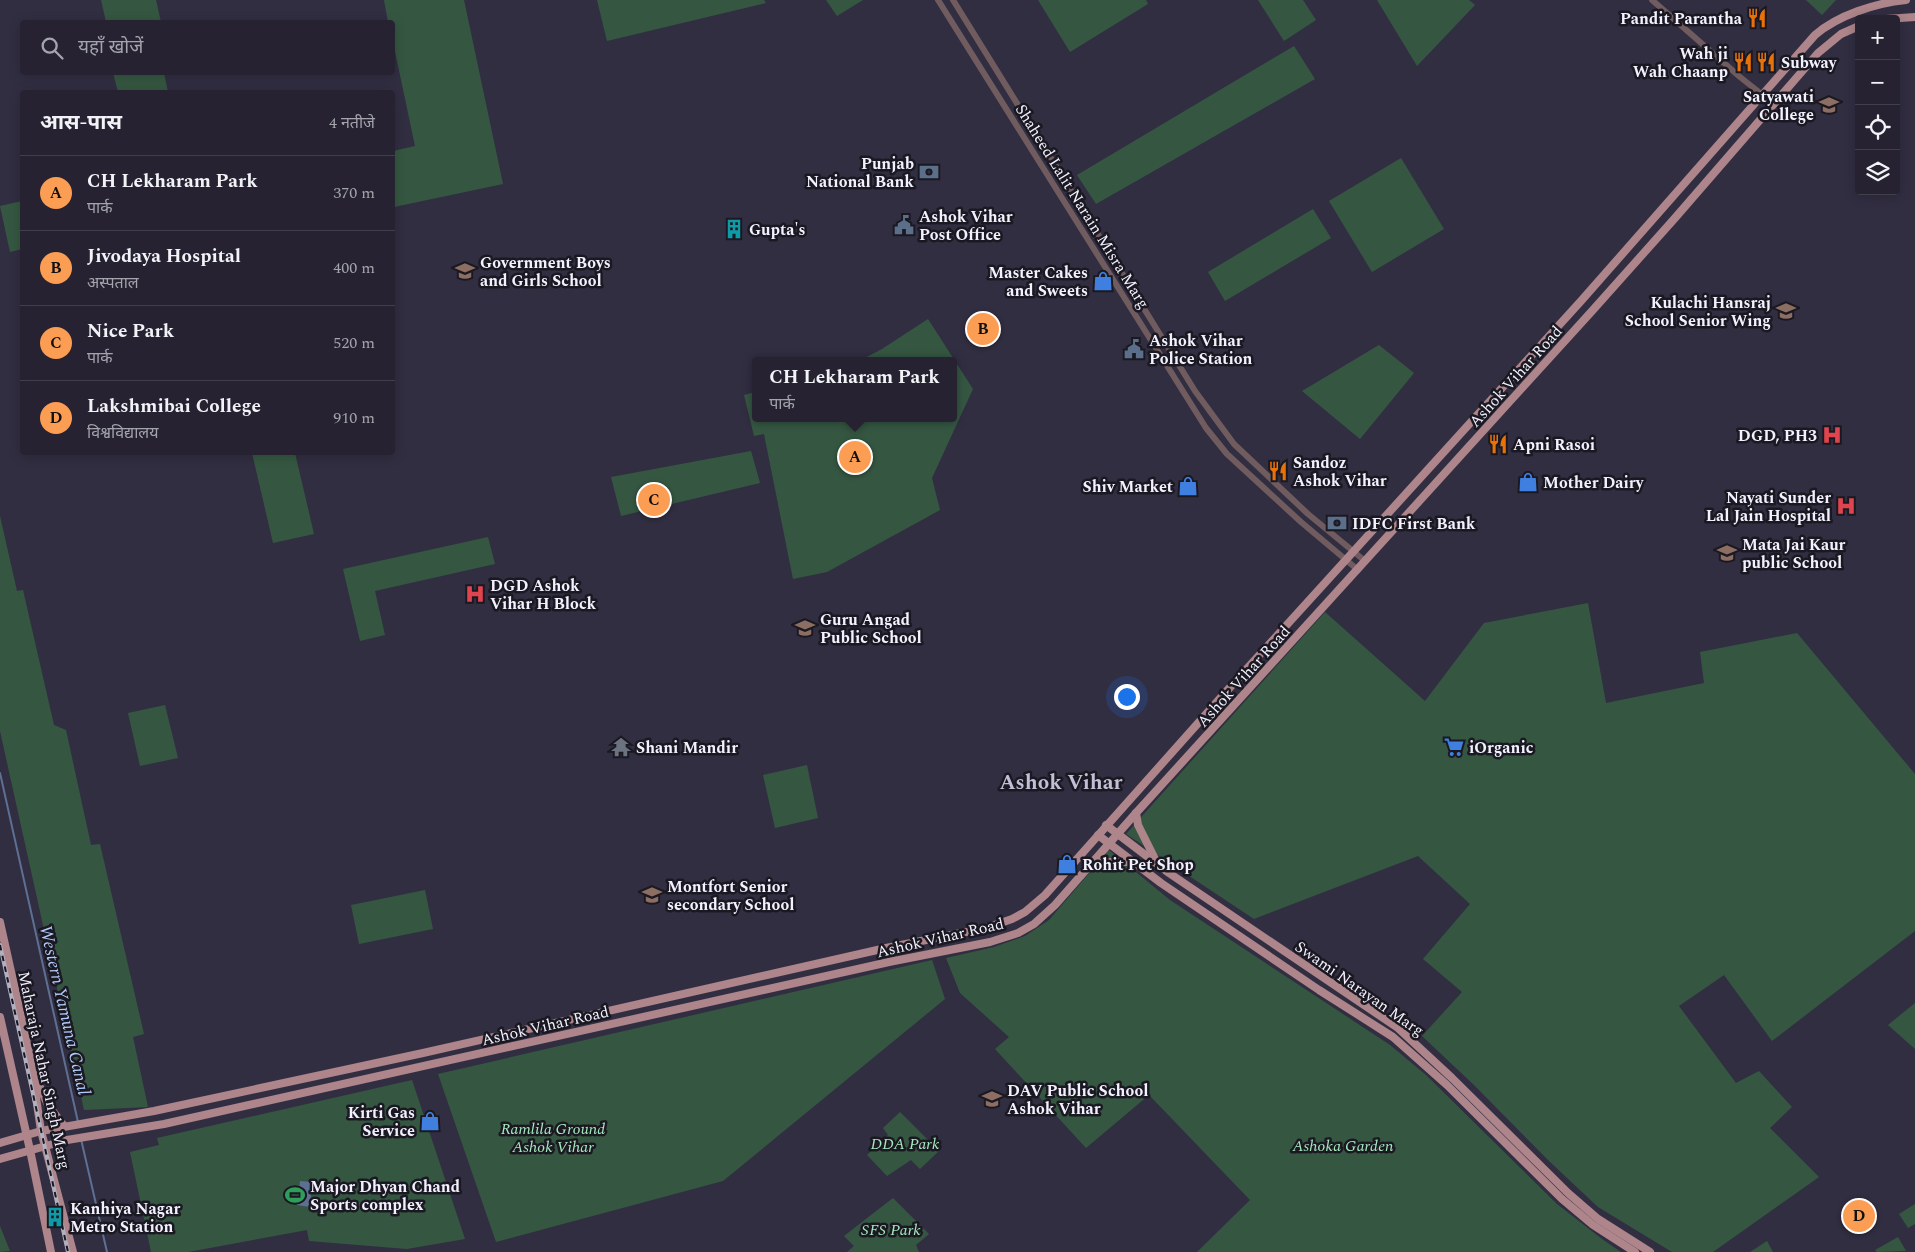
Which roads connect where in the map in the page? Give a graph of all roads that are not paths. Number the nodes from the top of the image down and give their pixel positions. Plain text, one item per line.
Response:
1 (938, 0) edge
2 (953, 0) edge
3 (1652, 0) edge
4 (1906, 0) edge
5 (1915, 17) edge
6 (1900, 18) edge
7 (1855, 28) edge
8 (1763, 95) junction
9 (1774, 104) junction
10 (1354, 552) junction
11 (1346, 560) junction
12 (1365, 561) junction
13 (1358, 570) junction
14 (1136, 813) junction
15 (1106, 825) junction
16 (1117, 834) junction
17 (1098, 835) junction
18 (1109, 843) junction
19 (1092, 862) junction
20 (1134, 863) junction
21 (1160, 866) junction
22 (0, 922) edge
23 (0, 1016) edge
24 (31, 1068) junction
25 (64, 1126) junction
26 (41, 1131) junction
27 (27, 1135) junction
28 (0, 1143) edge
29 (44, 1146) junction
30 (30, 1150) junction
31 (0, 1159) edge
32 (50, 1252) edge
33 (73, 1252) edge
34 (1635, 1252) edge
35 (1650, 1252) edge

1 - 11 street, Shaheed Lalit Narain Misra Marg
2 - 10 street, Shaheed Lalit Narain Misra Marg
3 - 8 street
4 - 8 main road, Ashok Vihar Road
5 - 6 main road
7 - 9 main road, Ashok Vihar Road
8 - 9 street
8 - 10 main road, Ashok Vihar Road
9 - 12 main road, Ashok Vihar Road
10 - 11 main road, Ashok Vihar Road
10 - 12 street, Shaheed Lalit Narain Misra Marg
11 - 13 street, Shaheed Lalit Narain Misra Marg
11 - 15 main road, Ashok Vihar Road
12 - 13 main road, Ashok Vihar Road
13 - 14 main road, Ashok Vihar Road
14 - 16 main road, Ashok Vihar Road
14 - 21 main road
15 - 16 main road, Swami Narayan Marg
15 - 17 main road, Ashok Vihar Road
16 - 18 main road, Ashok Vihar Road
16 - 21 main road, Swami Narayan Marg
17 - 18 main road, Swami Narayan Marg
17 - 25 main road, Ashok Vihar Road
18 - 19 main road, Ashok Vihar Road
18 - 20 main road, Swami Narayan Marg
19 - 20 main road
19 - 29 main road, Ashok Vihar Road
20 - 34 main road, Swami Narayan Marg
21 - 35 main road, Swami Narayan Marg
22 - 24 main road, Maharaja Nahar Singh Marg
23 - 27 main road, Maharaja Nahar Singh Marg
24 - 25 main road
24 - 26 main road, Maharaja Nahar Singh Marg
25 - 26 main road, Ashok Vihar Road
26 - 27 main road, Ashok Vihar Road
26 - 29 main road, Maharaja Nahar Singh Marg
27 - 28 main road, Ashok Vihar Road
27 - 30 main road, Maharaja Nahar Singh Marg
29 - 30 main road, Ashok Vihar Road
29 - 33 main road, Maharaja Nahar Singh Marg
30 - 31 main road, Ashok Vihar Road
30 - 32 main road, Maharaja Nahar Singh Marg

